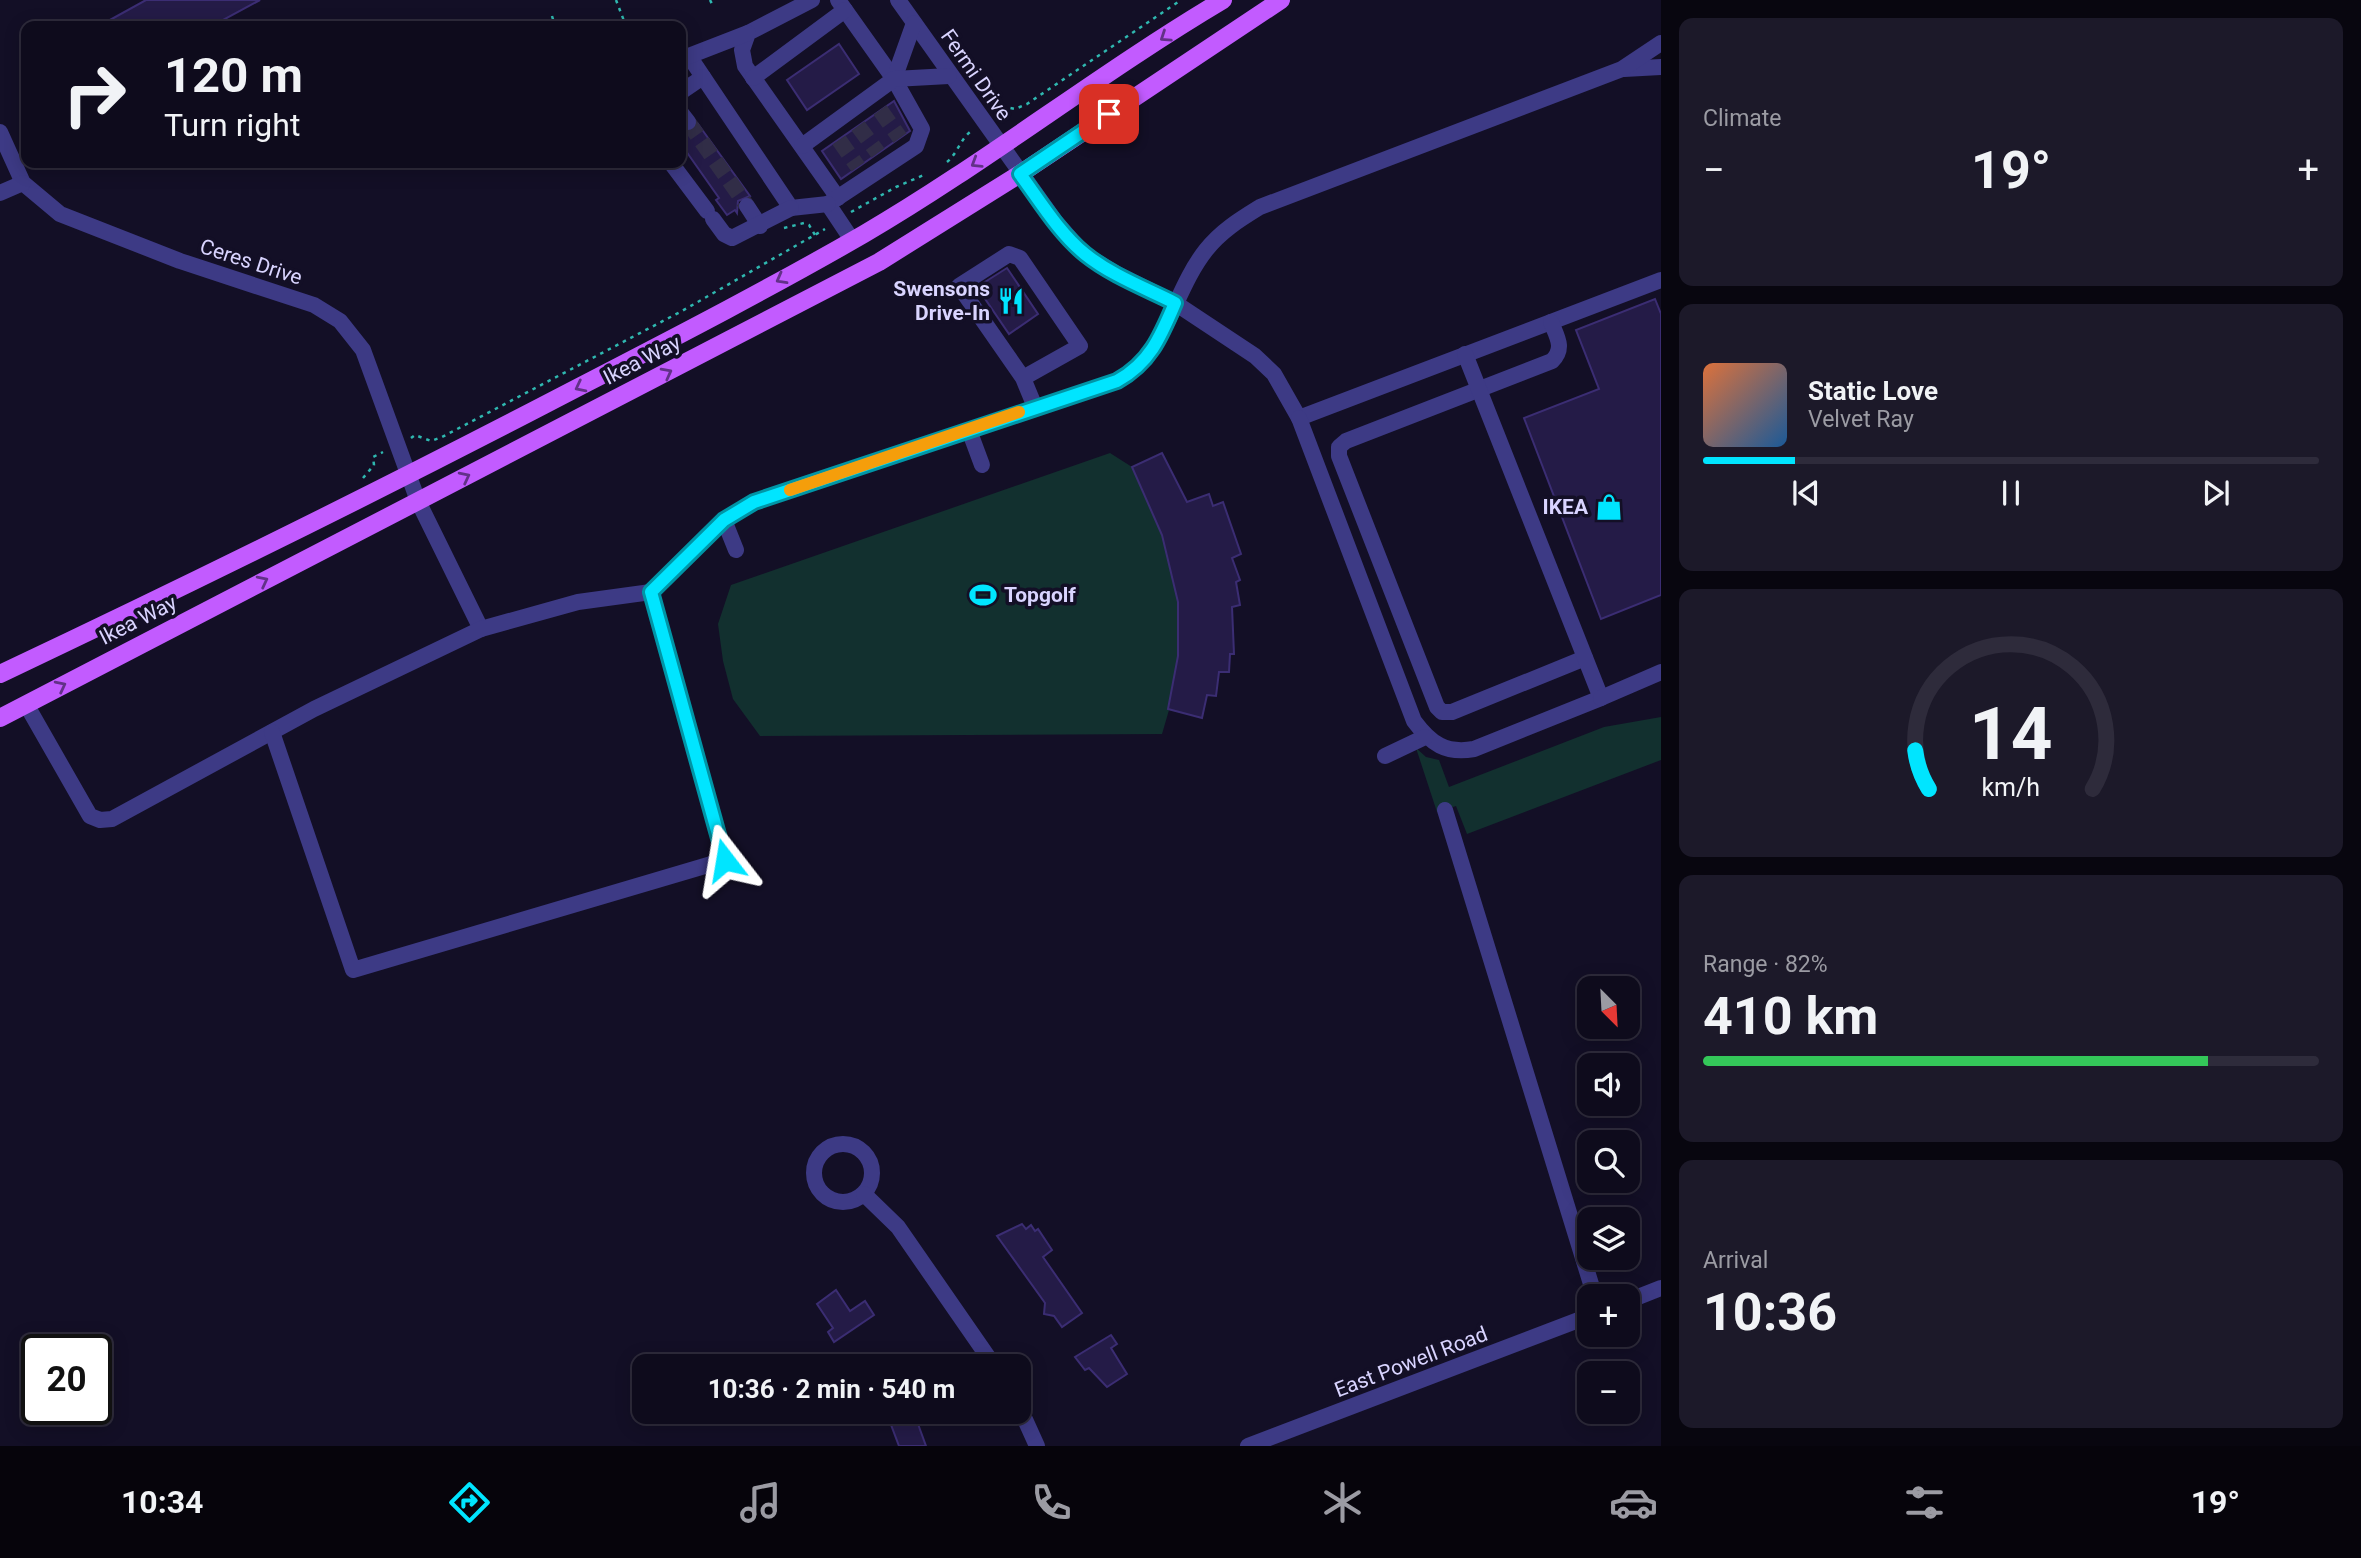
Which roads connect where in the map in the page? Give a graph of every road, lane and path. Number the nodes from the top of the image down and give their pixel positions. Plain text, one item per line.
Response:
1 (616, 0) edge
2 (710, 0) edge
3 (812, 0) edge
4 (898, 0) edge
5 (1181, 0) edge
6 (1223, 0) edge
7 (1281, 0) edge
8 (842, 5) edge
9 (713, 6) dead end
10 (551, 16) dead end
11 (553, 21) edge
12 (624, 21) edge
13 (914, 23) junction
14 (748, 33) junction
15 (1661, 43) edge
16 (686, 57) edge
17 (686, 58) edge
18 (1661, 67) edge
19 (1622, 69) junction
20 (949, 76) junction
21 (703, 77) junction
22 (753, 78) junction
23 (894, 79) junction
24 (686, 89) edge
25 (870, 97) junction
26 (880, 110) tunnel mouth
27 (984, 123) junction
28 (0, 132) edge
29 (802, 146) junction
30 (1002, 147) junction
31 (940, 166) dead end
32 (675, 168) edge
33 (932, 172) dead end
34 (1020, 174) junction
35 (23, 183) junction
36 (0, 193) edge
37 (833, 201) junction
38 (747, 206) tunnel mouth
39 (791, 208) junction
40 (777, 216) junction
41 (838, 220) junction
42 (760, 226) junction
43 (815, 235) junction
44 (852, 240) junction
45 (1661, 280) edge
46 (1175, 303) junction
47 (1551, 322) junction
48 (1465, 354) junction
49 (1023, 378) junction
50 (1479, 389) junction
51 (1035, 407) junction
52 (1299, 418) junction
53 (969, 430) junction
54 (398, 444) junction
55 (982, 466) dead end
56 (408, 476) junction
57 (352, 483) dead end
58 (418, 501) junction
59 (724, 520) junction
60 (736, 550) dead end
61 (651, 592) junction
62 (481, 629) junction
63 (1585, 658) junction
64 (1661, 672) edge
65 (0, 674) edge
66 (1601, 698) junction
67 (26, 704) junction
68 (0, 718) edge
69 (272, 732) junction
70 (1425, 737) junction
71 (1385, 756) dead end
72 (1445, 810) dead end
73 (864, 1194) dead end
74 (1591, 1284) edge
75 (1661, 1288) edge
76 (1640, 1296) edge
77 (1577, 1321) edge
78 (986, 1354) edge
79 (1027, 1424) edge
80 (1037, 1446) edge
81 (1248, 1446) edge

1 - 12 path
2 - 9 path
3 - 14 street
4 - 13 street, Fermi Drive
5 - 27 path
6 -> 30 main road, Ikea Way
7 - 34 main road, Ikea Way
8 - 22 street
8 - 23 street
10 - 11 path
13 - 20 street, Fermi Drive
13 - 23 street
14 - 16 street
14 - 22 street
15 - 19 street
17 - 21 street
18 - 19 street
19 - 46 street
20 - 23 street
20 - 27 street, Fermi Drive
21 - 24 street
21 - 39 street
22 - 29 street
23 - 25 street
23 - 37 street
25 - 26 street
25 - 29 street
27 - 30 street, Fermi Drive
27 - 31 path
28 - 35 street, Ceres Drive
29 - 37 street
30 - 34 street, Fermi Drive
30 -> 44 main road, Ikea Way
32 - 42 street
33 - 41 path
34 - 46 street, Fermi Drive
58 -> 34 main road, Ikea Way
35 - 36 street
35 - 54 street, Ceres Drive
37 - 39 street
37 - 41 street
38 - 42 street
39 - 40 street
40 - 42 street
40 - 43 path
41 - 43 path
41 - 44 street
43 - 54 path
44 -> 56 main road, Ikea Way
45 - 47 street
46 - 51 street
46 - 52 street, Fermi Drive
47 - 48 street
47 - 50 street
48 - 50 street
48 - 52 street
49 - 49 street
49 - 51 street
50 - 63 street
50 - 63 street
51 - 53 street
52 - 70 street, Fermi Drive
53 - 55 street
53 - 59 street
54 - 56 street, Ceres Drive
54 - 57 path
56 - 58 street, Ceres Drive
56 - 65 main road, Ikea Way
58 - 62 street, Ceres Drive
67 -> 58 main road, Ikea Way
59 - 60 street
59 - 61 street
61 - 62 street
61 - 69 street
62 - 69 street
63 - 66 street
64 - 66 street
66 - 70 street
67 - 68 main road, Ikea Way
67 - 69 street
70 - 71 street
72 - 74 street
73 - 78 street
75 - 76 street
77 - 81 street, East Powell Road
79 - 80 street

